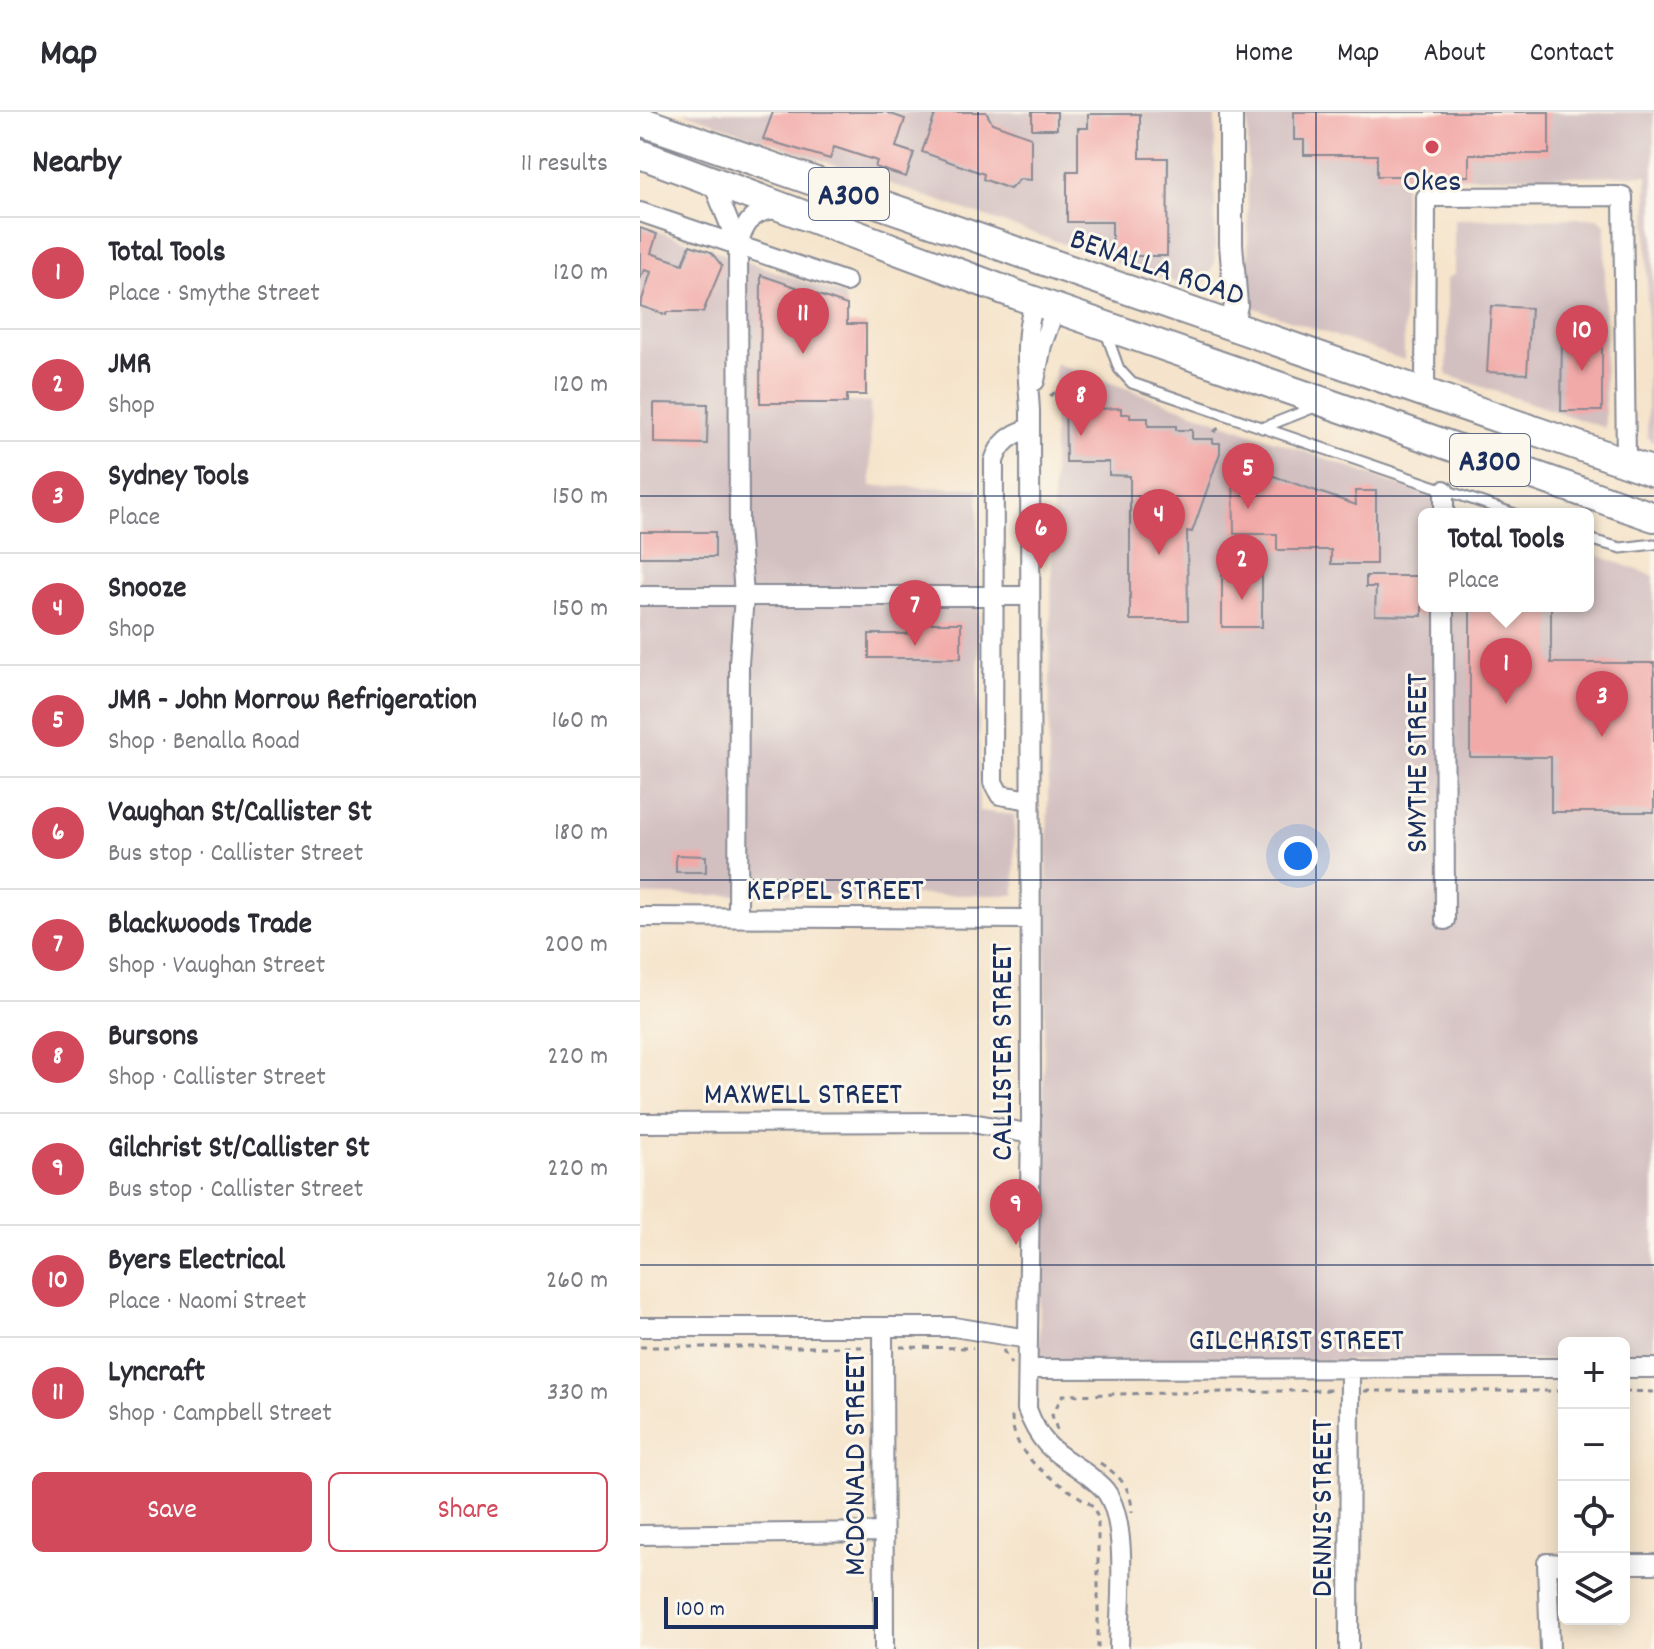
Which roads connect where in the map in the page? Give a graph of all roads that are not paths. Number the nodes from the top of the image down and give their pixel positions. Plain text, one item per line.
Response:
1 (1231, 112) edge
2 (640, 121) edge
3 (640, 154) edge
4 (777, 169) junction
5 (712, 181) junction
6 (782, 207) junction
7 (640, 212) edge
8 (738, 245) junction
9 (1058, 267) junction
10 (846, 282) dead end
11 (1045, 305) junction
12 (1224, 324) junction
13 (1103, 326) junction
14 (1208, 362) junction
15 (1425, 394) junction
16 (1326, 403) junction
17 (1030, 419) junction
18 (1261, 428) junction
19 (1626, 463) junction
20 (1654, 472) edge
21 (1444, 490) junction
22 (1444, 508) edge
23 (1497, 508) edge
24 (1654, 517) edge
25 (1594, 541) edge
26 (1654, 544) edge
27 (640, 596) edge
28 (739, 596) junction
29 (992, 596) junction
30 (1030, 596) junction
31 (1444, 612) edge
32 (1030, 800) junction
33 (640, 917) edge
34 (738, 917) junction
35 (1030, 919) junction
36 (1445, 920) dead end
37 (640, 1123) edge
38 (1031, 1126) junction
39 (640, 1327) edge
40 (883, 1327) junction
41 (1028, 1331) junction
42 (1350, 1367) junction
43 (1558, 1368) edge
44 (1630, 1368) edge
45 (1654, 1368) edge
46 (1020, 1372) junction
47 (882, 1532) junction
48 (640, 1535) edge
49 (1555, 1564) edge
50 (1630, 1564) edge
51 (1654, 1564) edge
52 (884, 1649) edge
53 (1119, 1649) edge
54 (1349, 1649) edge
55 (1550, 1649) edge

1 - 12 street
2 - 4 highway, BENALLA ROAD / A300
3 - 5 highway, A300
4 - 6 highway
4 - 9 highway, BENALLA ROAD / A300
5 - 6 highway, A300
5 - 8 street
6 - 8 street
6 - 11 highway, A300
7 - 8 street
8 - 10 street
8 - 28 street
9 - 11 highway
9 - 12 highway, BENALLA ROAD / A300
11 - 13 highway, A300
11 - 17 street, CALLISTER STREET
12 - 14 highway
12 - 15 highway, BENALLA ROAD / A300
13 - 14 highway, A300
13 - 18 lane
14 - 16 highway, A300
15 - 19 highway, BENALLA ROAD / A300
15 - 19 street
16 - 18 lane
16 - 24 highway, A300
17 - 29 street
17 - 30 street, CALLISTER STREET
18 - 21 lane
19 - 20 highway, BENALLA ROAD / A300
21 - 22 street
21 - 23 lane
25 - 26 lane
27 - 28 street
28 - 29 street
28 - 34 street
29 - 30 street
29 - 32 street
30 - 32 street, CALLISTER STREET
31 - 36 street, SMYTHE STREET
32 - 35 street, CALLISTER STREET
33 - 34 street, KEPPEL STREET
34 - 35 street, KEPPEL STREET
35 - 38 street, CALLISTER STREET
37 - 38 street, MAXWELL STREET
38 - 41 street, CALLISTER STREET
39 - 40 street
40 - 41 street
40 - 47 street, MCDONALD STREET
41 - 46 street, CALLISTER STREET
42 - 43 street, GILCHRIST STREET
42 - 46 street, GILCHRIST STREET
42 - 54 street, DENNIS STREET
44 - 45 street
46 - 53 street, CALLISTER STREET
47 - 48 street
47 - 52 street, MCDONALD STREET
49 - 55 street
50 - 51 street

